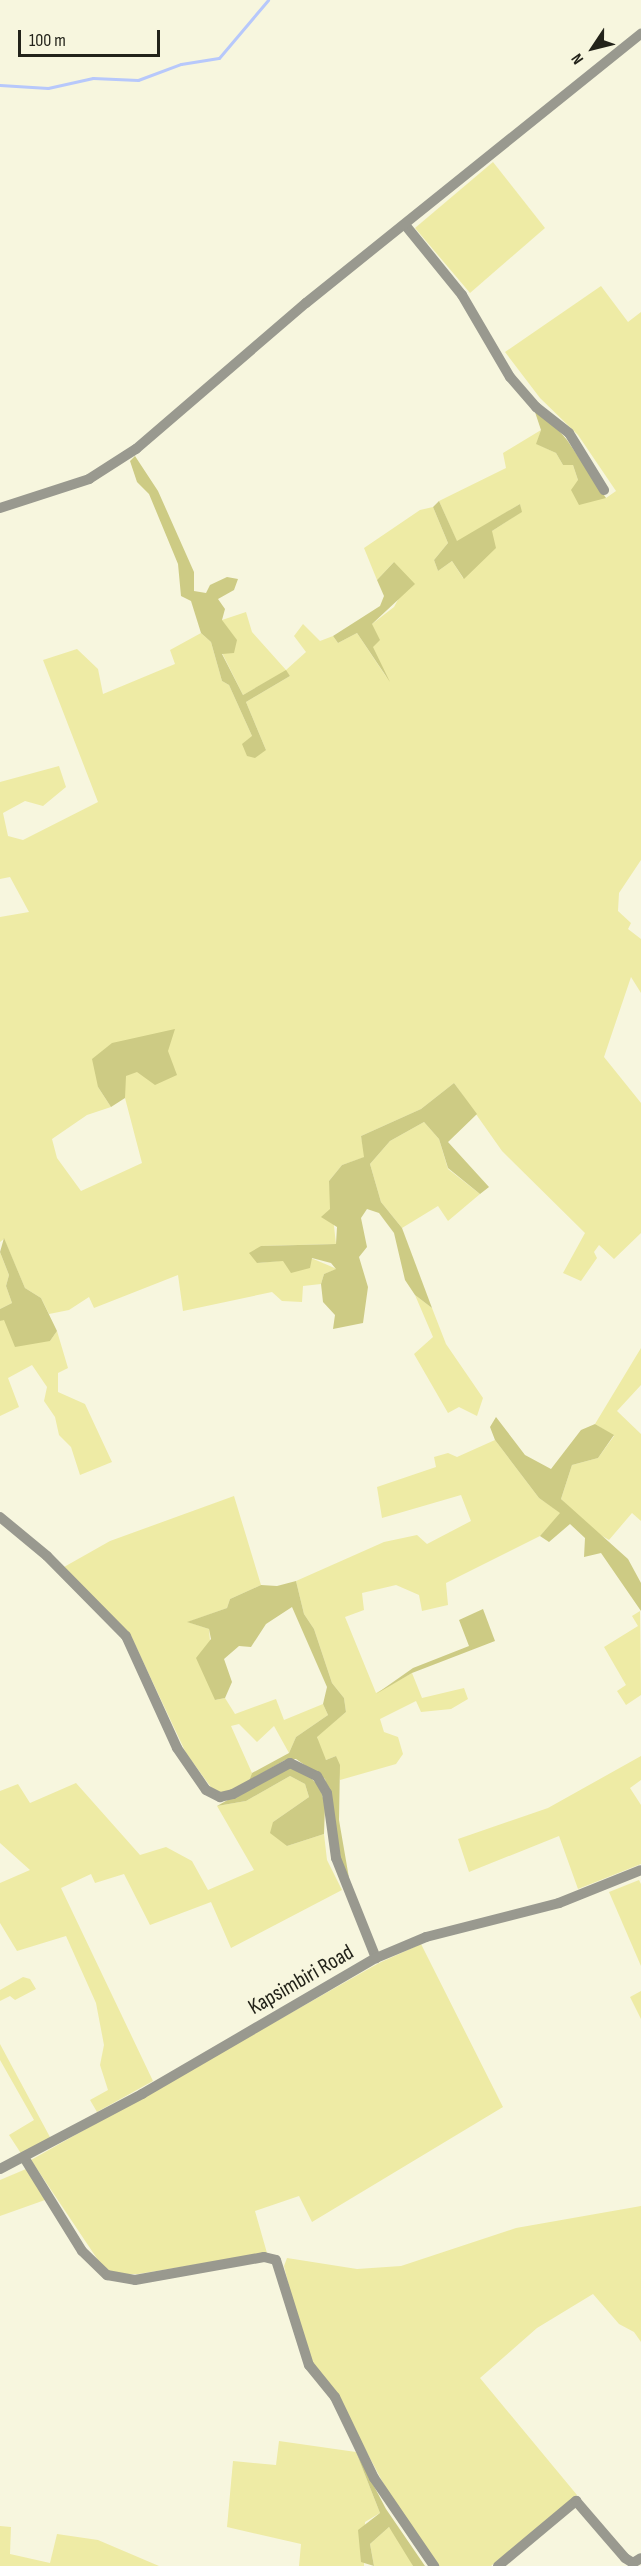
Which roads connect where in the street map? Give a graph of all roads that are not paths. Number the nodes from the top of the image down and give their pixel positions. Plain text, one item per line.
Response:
1 (641, 33) edge
2 (406, 226) junction
3 (604, 490) dead end
4 (0, 508) edge
5 (0, 1517) edge
6 (641, 1870) edge
7 (376, 1958) junction
8 (25, 2159) junction
9 (0, 2169) edge
10 (641, 2558) edge
11 (434, 2566) edge
12 (498, 2566) edge

1 - 2 street
2 - 3 street
2 - 4 street
5 - 7 street
6 - 7 street, Kapsimbiri Road
7 - 8 street, Kapsimbiri Road
8 - 9 street, Kapsimbiri Road
8 - 11 street
10 - 12 street

